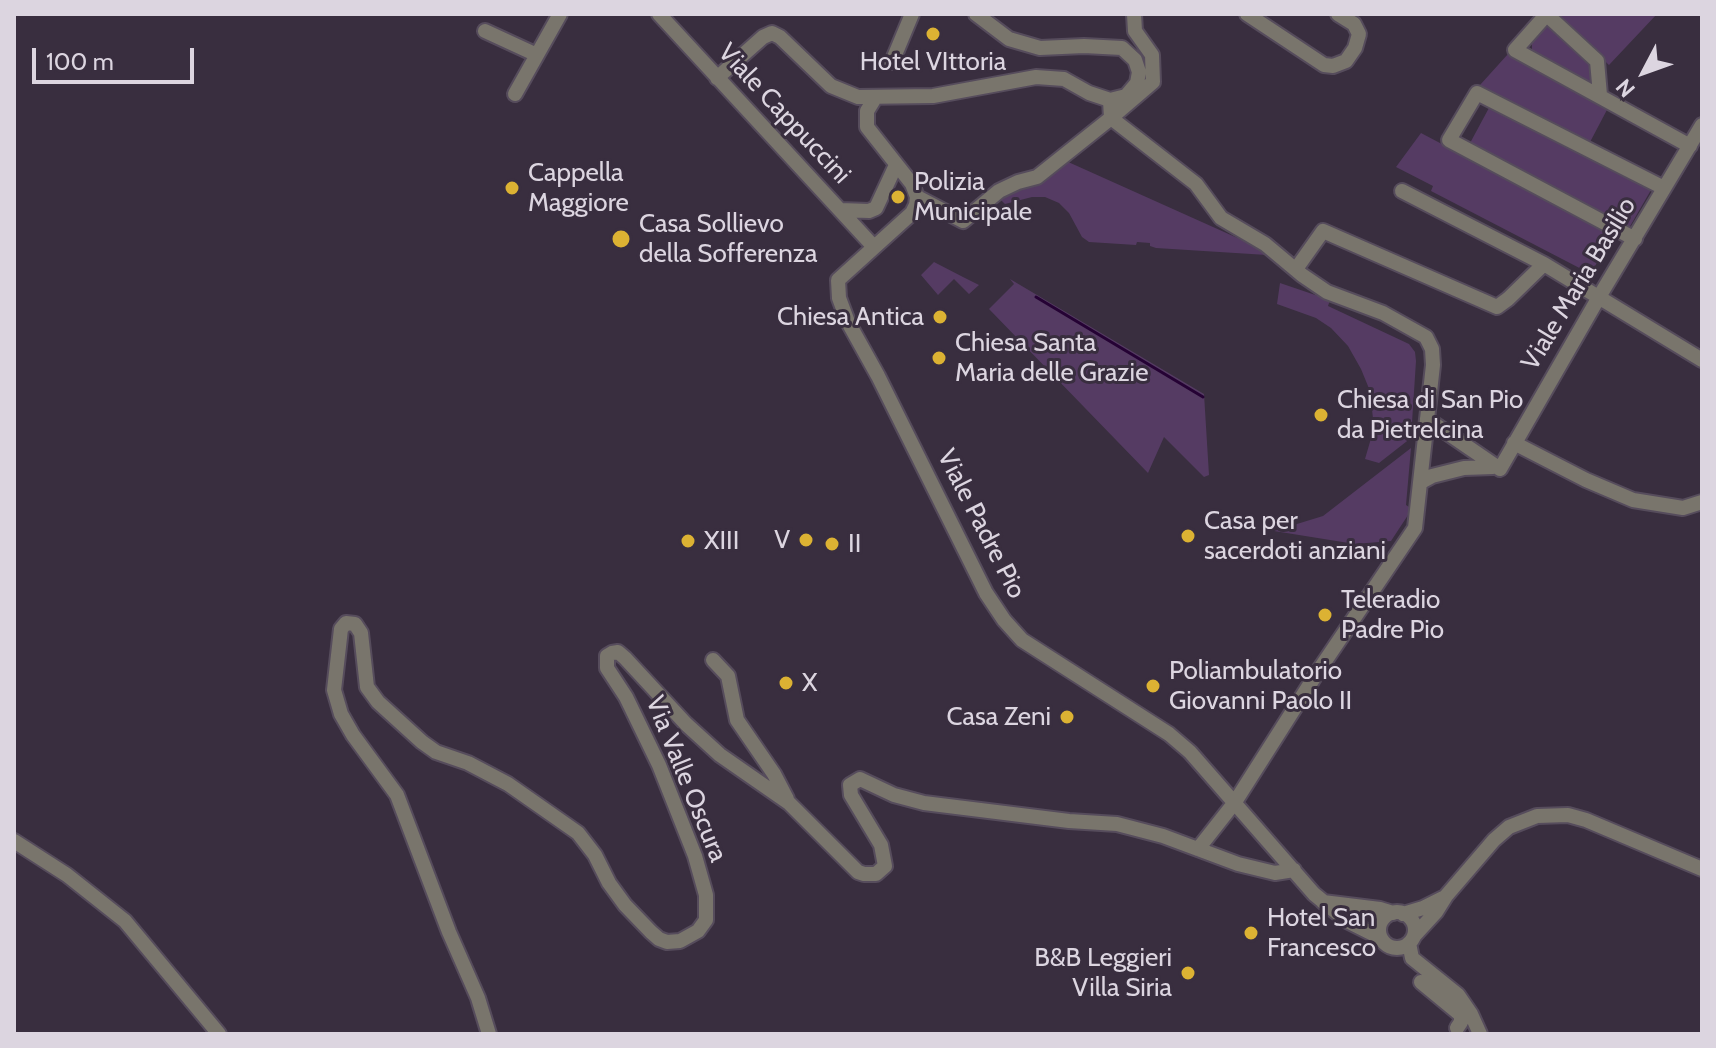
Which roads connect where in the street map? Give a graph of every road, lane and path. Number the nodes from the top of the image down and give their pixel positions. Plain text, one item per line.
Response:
1 (659, 14) edge
2 (912, 14) edge
3 (976, 14) edge
4 (1134, 14) edge
5 (1247, 14) edge
6 (1338, 14) edge
7 (1546, 14) edge
8 (557, 15) edge
9 (485, 31) dead end
10 (537, 55) junction
11 (892, 62) dead end
12 (717, 78) junction
13 (515, 94) dead end
14 (1600, 95) junction
15 (875, 98) junction
16 (1110, 100) junction
17 (1111, 118) junction
18 (1702, 125) edge
19 (1690, 146) junction
20 (896, 165) junction
21 (1664, 188) junction
22 (1402, 191) dead end
23 (917, 197) junction
24 (840, 210) junction
25 (1635, 239) junction
26 (874, 247) junction
27 (1544, 264) junction
28 (1296, 269) junction
29 (1599, 297) junction
30 (1702, 360) edge
31 (1427, 419) junction
32 (1514, 443) junction
33 (1496, 468) junction
34 (1421, 482) junction
35 (1702, 502) edge
36 (713, 660) dead end
37 (1235, 802) junction
38 (789, 803) junction
39 (14, 841) edge
40 (1198, 849) junction
41 (1702, 869) edge
42 (1294, 870) junction
43 (1446, 896) junction
44 (1322, 902) junction
45 (1398, 914) junction
46 (1381, 938) junction
47 (1412, 940) junction
48 (1421, 982) dead end
49 (1457, 1028) dead end
50 (219, 1034) edge
51 (489, 1034) edge
52 (1480, 1034) edge

1 - 12 street, Viale Cappuccini
2 - 11 street
3 - 16 street
4 - 17 street
5 - 6 street
7 - 14 street
7 - 14 street
8 - 10 street
9 - 10 street
10 - 13 street
12 - 15 street
12 - 24 street, Viale Cappuccini
14 - 19 street
15 - 16 street
15 - 20 street
16 - 17 street
17 - 23 street
17 - 28 street
18 - 19 street, Viale Maria Basilio
19 - 21 street, Viale Maria Basilio
20 - 23 street
20 - 24 street
21 - 25 street, Viale Maria Basilio
21 - 25 street
22 - 27 street
23 - 26 street
24 - 26 street, Viale Cappuccini
25 - 29 street, Viale Maria Basilio
26 - 37 street, Viale Padre Pio
27 - 28 street
27 - 29 street
28 - 31 street
29 - 30 street
29 - 32 street, Viale Maria Basilio
31 - 33 street
31 - 34 street
32 - 33 street, Viale Maria Basilio
32 - 35 street
33 - 34 street
34 - 37 street
36 - 38 street
37 - 40 street
37 - 42 street, Viale Padre Pio
38 - 40 street, Via Valle Oscura
38 - 51 street, Via Valle Oscura
39 - 50 street
40 - 42 street, Via Valle Oscura
41 - 43 street
42 - 44 street, Viale Padre Pio
43 - 45 street
43 - 47 street
44 - 45 street
44 - 46 street, Viale Padre Pio
45 - 46 street
45 - 47 street
46 - 47 street
47 - 52 street
48 - 49 street

